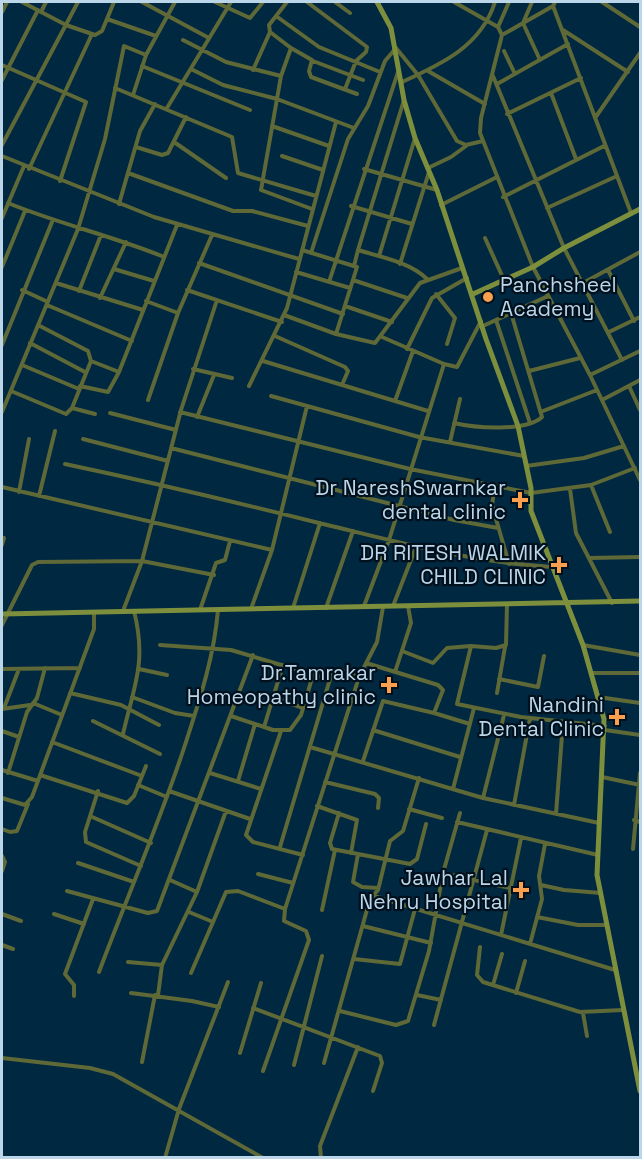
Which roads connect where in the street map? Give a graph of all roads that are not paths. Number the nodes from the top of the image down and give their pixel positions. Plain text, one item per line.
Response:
1 (7, 2) edge
2 (22, 2) edge
3 (46, 2) edge
4 (78, 2) edge
5 (114, 2) edge
6 (142, 2) edge
7 (175, 2) edge
8 (215, 2) edge
9 (231, 2) edge
10 (263, 2) edge
11 (287, 2) edge
12 (307, 2) edge
13 (335, 2) edge
14 (377, 2) edge
15 (454, 2) edge
16 (495, 2) edge
17 (510, 2) edge
18 (532, 2) edge
19 (602, 2) edge
20 (554, 4) edge
21 (227, 8) junction
22 (39, 11) junction
23 (2, 12) edge
24 (350, 13) dead end
25 (167, 15) junction
26 (275, 16) junction
27 (107, 19) junction
28 (487, 22) junction
29 (523, 23) junction
30 (66, 25) junction
31 (498, 27) junction
32 (640, 27) edge
33 (562, 29) junction
34 (270, 32) junction
35 (93, 34) junction
36 (502, 35) junction
37 (156, 36) junction
38 (209, 38) junction
39 (183, 40) dead end
40 (568, 44) junction
41 (291, 48) junction
42 (396, 48) junction
43 (202, 51) junction
44 (504, 51) dead end
45 (640, 53) edge
46 (146, 55) junction
47 (540, 60) junction
48 (313, 61) junction
49 (356, 61) junction
50 (2, 65) edge
51 (400, 65) junction
52 (142, 66) junction
53 (8, 68) junction
54 (191, 69) junction
55 (253, 70) junction
56 (427, 71) junction
57 (380, 72) junction
58 (628, 72) junction
59 (514, 74) junction
60 (418, 75) junction
61 (281, 76) junction
62 (350, 76) junction
63 (493, 76) junction
64 (581, 78) junction
65 (2, 80) edge
66 (363, 81) dead end
67 (36, 82) junction
68 (402, 82) junction
69 (183, 83) junction
70 (496, 84) junction
71 (115, 88) junction
72 (345, 89) junction
73 (65, 93) junction
74 (551, 93) junction
75 (357, 94) dead end
76 (133, 95) junction
77 (277, 99) junction
78 (404, 100) junction
79 (155, 104) junction
80 (485, 104) junction
81 (167, 108) junction
82 (250, 110) dead end
83 (507, 114) junction
84 (186, 116) junction
85 (595, 119) junction
86 (336, 122) junction
87 (272, 126) junction
88 (354, 128) junction
89 (415, 138) junction
90 (483, 141) junction
91 (174, 142) junction
92 (466, 145) junction
93 (2, 146) edge
94 (329, 146) junction
95 (604, 146) junction
96 (136, 147) junction
97 (2, 156) edge
98 (282, 156) dead end
99 (576, 159) junction
100 (26, 168) junction
101 (364, 169) junction
102 (323, 170) junction
103 (429, 170) junction
104 (128, 173) junction
105 (382, 174) junction
106 (616, 176) junction
107 (497, 177) junction
108 (226, 178) dead end
109 (535, 180) junction
110 (263, 181) junction
111 (402, 181) junction
112 (60, 182) junction
113 (424, 188) junction
114 (437, 190) junction
115 (90, 194) junction
116 (316, 196) junction
117 (504, 196) junction
118 (8, 203) junction
119 (118, 204) junction
120 (441, 205) junction
121 (351, 206) junction
122 (547, 208) junction
123 (312, 209) junction
124 (640, 209) edge
125 (26, 211) junction
126 (370, 211) junction
127 (632, 213) junction
128 (2, 218) edge
129 (391, 218) junction
130 (52, 222) junction
131 (412, 224) junction
132 (177, 225) junction
133 (308, 226) junction
134 (78, 229) junction
135 (101, 235) junction
136 (212, 235) junction
137 (485, 238) dead end
138 (126, 242) junction
139 (564, 248) junction
140 (302, 250) junction
141 (358, 250) junction
142 (640, 252) edge
143 (311, 253) junction
144 (379, 256) junction
145 (164, 257) junction
146 (299, 260) junction
147 (335, 261) junction
148 (199, 263) junction
149 (400, 264) junction
150 (354, 266) junction
151 (2, 267) edge
152 (533, 267) junction
153 (114, 268) junction
154 (463, 268) junction
155 (608, 270) junction
156 (296, 272) junction
157 (467, 278) junction
158 (427, 279) junction
159 (353, 280) junction
160 (504, 280) junction
161 (154, 281) junction
162 (328, 282) junction
163 (56, 283) junction
164 (582, 283) junction
165 (350, 288) junction
166 (22, 290) junction
167 (187, 290) junction
168 (79, 291) junction
169 (436, 294) junction
170 (473, 294) junction
171 (548, 296) junction
172 (290, 297) junction
173 (100, 298) junction
174 (407, 298) junction
175 (146, 300) junction
176 (217, 300) junction
177 (47, 303) junction
178 (345, 306) junction
179 (143, 310) junction
180 (178, 313) junction
181 (512, 313) junction
182 (342, 314) junction
183 (284, 315) junction
184 (640, 317) edge
185 (496, 320) junction
186 (633, 321) junction
187 (282, 322) junction
188 (393, 322) junction
189 (482, 323) junction
190 (38, 326) junction
191 (4, 332) edge
192 (609, 332) junction
193 (336, 334) junction
194 (275, 336) junction
195 (382, 337) junction
196 (132, 341) junction
197 (30, 343) junction
198 (447, 344) dead end
199 (2, 345) edge
200 (407, 349) junction
201 (413, 351) junction
202 (640, 351) edge
203 (580, 358) junction
204 (91, 360) junction
205 (622, 360) junction
206 (263, 361) junction
207 (444, 364) junction
208 (22, 365) junction
209 (193, 369) junction
210 (529, 371) junction
211 (85, 372) junction
212 (119, 372) junction
213 (214, 375) junction
214 (590, 375) junction
215 (232, 378) dead end
216 (640, 380) edge
217 (343, 385) junction
218 (249, 386) dead end
219 (628, 386) junction
220 (80, 388) junction
221 (597, 390) junction
222 (11, 391) junction
223 (271, 396) dead end
224 (460, 399) dead end
225 (148, 400) dead end
226 (602, 400) junction
227 (395, 401) junction
228 (307, 406) junction
229 (72, 408) junction
230 (181, 409) junction
231 (640, 410) edge
232 (428, 411) junction
233 (543, 411) junction
234 (2, 412) edge
235 (110, 412) dead end
236 (95, 414) dead end
237 (198, 415) junction
238 (454, 423) junction
239 (530, 423) junction
240 (518, 426) junction
241 (176, 430) junction
242 (55, 431) dead end
243 (419, 437) junction
244 (83, 439) dead end
245 (29, 440) dead end
246 (300, 440) junction
247 (450, 442) junction
248 (624, 446) junction
249 (171, 448) junction
250 (524, 456) junction
251 (168, 461) junction
252 (66, 464) dead end
253 (526, 466) junction
254 (635, 468) junction
255 (410, 469) junction
256 (290, 479) junction
257 (640, 480) edge
258 (163, 485) junction
259 (495, 485) junction
260 (591, 485) junction
261 (2, 488) edge
262 (570, 489) junction
263 (19, 492) junction
264 (531, 493) junction
265 (39, 496) junction
266 (399, 506) junction
267 (281, 513) junction
268 (152, 523) junction
269 (320, 523) junction
270 (498, 528) junction
271 (353, 531) junction
272 (610, 532) dead end
273 (4, 538) dead end
274 (389, 540) junction
275 (230, 541) junction
276 (2, 545) edge
277 (416, 547) junction
278 (272, 550) junction
279 (640, 557) edge
280 (589, 558) junction
281 (142, 561) junction
282 (508, 564) junction
283 (552, 567) junction
284 (214, 575) junction
285 (640, 601) edge
286 (567, 603) junction
287 (507, 604) junction
288 (613, 604) junction
289 (393, 606) junction
290 (408, 606) junction
291 (363, 607) junction
292 (383, 607) junction
293 (292, 608) junction
294 (326, 608) junction
295 (250, 609) junction
296 (200, 610) junction
297 (218, 610) junction
298 (123, 611) junction
299 (134, 611) junction
300 (94, 612) junction
301 (3, 614) edge
302 (2, 625) edge
303 (160, 645) dead end
304 (583, 645) junction
305 (471, 646) junction
306 (504, 647) junction
307 (214, 648) junction
308 (402, 651) junction
309 (253, 655) junction
310 (640, 655) edge
311 (544, 656) dead end
312 (366, 663) junction
313 (283, 665) junction
314 (45, 668) junction
315 (80, 668) junction
316 (2, 669) edge
317 (19, 669) junction
318 (140, 669) junction
319 (395, 672) junction
320 (591, 673) junction
321 (640, 673) edge
322 (167, 675) dead end
323 (313, 675) junction
324 (330, 678) junction
325 (359, 678) junction
326 (499, 679) junction
327 (70, 693) junction
328 (497, 693) dead end
329 (132, 697) junction
330 (273, 697) junction
331 (598, 697) junction
332 (640, 703) edge
333 (32, 704) junction
334 (3, 708) edge
335 (129, 708) junction
336 (303, 708) junction
337 (474, 708) junction
338 (434, 713) junction
339 (62, 715) junction
340 (504, 715) junction
341 (194, 716) junction
342 (231, 716) junction
343 (530, 718) junction
344 (93, 721) dead end
345 (563, 722) junction
346 (255, 724) junction
347 (470, 724) junction
348 (159, 725) dead end
349 (264, 727) junction
350 (605, 728) junction
351 (373, 730) junction
352 (2, 731) edge
353 (281, 731) junction
354 (123, 734) junction
355 (640, 735) edge
356 (19, 737) junction
357 (52, 742) junction
358 (310, 747) junction
359 (333, 753) junction
360 (160, 754) dead end
361 (460, 757) junction
362 (363, 761) junction
363 (146, 766) dead end
364 (2, 770) edge
365 (8, 773) junction
366 (210, 773) junction
367 (640, 773) edge
368 (40, 775) junction
369 (142, 776) junction
370 (602, 777) junction
371 (419, 778) junction
372 (38, 781) junction
373 (238, 781) junction
374 (325, 782) junction
375 (138, 785) junction
376 (639, 785) edge
377 (261, 789) junction
378 (453, 789) junction
379 (98, 791) junction
380 (170, 791) junction
381 (167, 797) junction
382 (2, 798) edge
383 (483, 798) junction
384 (199, 803) junction
385 (28, 804) junction
386 (514, 805) junction
387 (318, 806) junction
388 (378, 808) dead end
389 (409, 809) junction
390 (226, 812) junction
391 (339, 813) junction
392 (460, 813) dead end
393 (556, 814) junction
394 (90, 816) junction
395 (442, 818) dead end
396 (250, 819) junction
397 (634, 820) junction
398 (457, 822) junction
399 (640, 822) edge
400 (599, 823) junction
401 (426, 824) dead end
402 (2, 829) edge
403 (487, 830) junction
404 (521, 838) junction
405 (151, 843) junction
406 (545, 844) junction
407 (280, 847) junction
408 (633, 849) dead end
409 (335, 850) junction
410 (351, 853) junction
411 (358, 854) junction
412 (303, 855) junction
413 (598, 855) junction
414 (2, 856) edge
415 (386, 860) junction
416 (78, 863) dead end
417 (141, 866) junction
418 (2, 871) edge
419 (443, 873) junction
420 (258, 874) dead end
421 (170, 880) junction
422 (474, 880) junction
423 (134, 882) junction
424 (293, 883) junction
425 (541, 884) junction
426 (378, 888) junction
427 (510, 888) junction
428 (67, 891) dead end
429 (197, 892) junction
430 (601, 893) junction
431 (373, 896) junction
432 (93, 898) junction
433 (124, 906) junction
434 (285, 909) junction
435 (415, 909) junction
436 (322, 910) dead end
437 (189, 912) junction
438 (2, 914) edge
439 (54, 914) dead end
440 (437, 916) junction
441 (537, 917) junction
442 (21, 921) dead end
443 (214, 922) junction
444 (84, 924) junction
445 (463, 924) junction
446 (606, 925) junction
447 (363, 926) junction
448 (501, 935) junction
449 (408, 938) junction
450 (431, 943) junction
451 (530, 944) junction
452 (2, 945) edge
453 (480, 947) dead end
454 (13, 949) dead end
455 (502, 954) dead end
456 (322, 956) dead end
457 (354, 959) junction
458 (525, 961) dead end
459 (128, 962) dead end
460 (162, 965) junction
461 (615, 970) junction
462 (99, 972) dead end
463 (191, 973) dead end
464 (228, 982) dead end
465 (261, 983) dead end
466 (493, 986) junction
467 (131, 993) dead end
468 (516, 993) junction
469 (156, 995) junction
470 (417, 995) junction
471 (74, 996) dead end
472 (441, 1000) junction
473 (219, 1007) junction
474 (253, 1008) junction
475 (623, 1010) junction
476 (340, 1011) junction
477 (583, 1013) junction
478 (281, 1018) junction
479 (434, 1025) dead end
480 (305, 1027) junction
481 (587, 1036) dead end
482 (332, 1037) junction
483 (358, 1047) junction
484 (240, 1053) dead end
485 (2, 1058) edge
486 (142, 1062) dead end
487 (324, 1064) dead end
488 (294, 1065) dead end
489 (263, 1071) dead end
490 (373, 1091) dead end
491 (640, 1091) edge
492 (179, 1109) junction
493 (165, 1158) edge
494 (263, 1158) edge
495 (321, 1158) edge

1 - 23 street
2 - 22 street
3 - 22 street
4 - 30 street
5 - 27 street
6 - 25 street
7 - 25 street
8 - 21 street
9 - 21 street
10 - 21 street
11 - 26 street
12 - 49 street
13 - 24 street
14 - 42 street
15 - 28 street
16 - 28 street
17 - 31 street
18 - 29 street
19 - 32 street
20 - 29 street
20 - 33 street
21 - 38 street
22 - 30 street
22 - 53 street
25 - 37 street
25 - 38 street
26 - 34 street
26 - 49 street
27 - 35 street
27 - 37 street
28 - 31 street
28 - 56 street
29 - 36 street
29 - 47 street
30 - 35 street
30 - 67 street
31 - 36 street
33 - 40 street
33 - 58 street
34 - 41 street
34 - 55 street
35 - 73 street
36 - 63 street
37 - 46 street
38 - 43 street
39 - 43 street
40 - 47 street
40 - 64 street
41 - 48 street
41 - 61 street
42 - 51 street
42 - 57 street
42 - 60 street
43 - 54 street
43 - 55 street
44 - 59 street
45 - 58 street
46 - 52 street
46 - 71 street
47 - 59 street
48 - 62 street
48 - 72 street
49 - 57 street
49 - 62 street
50 - 53 street
51 - 68 street
51 - 101 street
52 - 69 street
52 - 76 street
53 - 65 street
53 - 67 street
54 - 69 street
54 - 77 street
55 - 61 street
56 - 60 street
56 - 80 street
57 - 88 street
58 - 85 street
59 - 70 street
60 - 68 street
60 - 92 street
61 - 77 street
62 - 66 street
62 - 72 street
63 - 70 street
63 - 80 street
64 - 74 street
64 - 85 street
67 - 73 street
67 - 93 street
68 - 78 street
69 - 81 street
69 - 82 street
70 - 83 street
71 - 76 street
71 - 115 street
72 - 75 street
73 - 100 street
73 - 112 street
74 - 83 street
74 - 99 street
76 - 79 street
77 - 86 street
77 - 87 street
78 - 89 street
78 - 105 street
79 - 81 street
79 - 96 street
80 - 90 street
81 - 84 street
83 - 109 street
84 - 91 street
84 - 110 street
85 - 95 street
86 - 88 street
86 - 94 street
87 - 94 street
87 - 110 street
88 - 143 street
89 - 103 street
89 - 111 street
90 - 92 street
90 - 107 street
91 - 96 street
91 - 108 street
92 - 103 street
94 - 102 street
95 - 99 street
95 - 106 street
96 - 104 street
97 - 100 street
98 - 102 street
99 - 109 street
100 - 112 street
100 - 118 street
101 - 105 street
101 - 121 street
102 - 116 street
103 - 113 street
103 - 114 street
104 - 119 street
104 - 133 street
105 - 111 street
105 - 126 street
106 - 122 street
106 - 127 street
107 - 117 street
107 - 120 street
109 - 117 street
109 - 122 street
110 - 116 street
110 - 123 street
111 - 113 street
111 - 129 street
112 - 115 street
113 - 114 street
113 - 131 street
114 - 120 street
115 - 119 street
115 - 134 street
116 - 123 street
117 - 152 street
118 - 125 street
118 - 128 street
119 - 132 street
120 - 154 street
121 - 126 street
121 - 147 street
122 - 139 street
123 - 133 street
124 - 127 street
125 - 130 street
125 - 151 street
126 - 129 street
126 - 141 street
127 - 139 street
129 - 131 street
129 - 144 street
130 - 134 street
130 - 166 street
131 - 149 street
132 - 136 street
132 - 145 street
133 - 140 street
134 - 135 street
134 - 163 street
135 - 138 street
135 - 168 street
136 - 146 street
136 - 148 street
137 - 160 street
138 - 145 street
138 - 153 street
139 - 152 street
139 - 164 street
140 - 143 street
140 - 146 street
141 - 144 street
141 - 150 street
142 - 155 street
143 - 147 street
144 - 149 street
145 - 161 street
146 - 156 street
147 - 150 street
147 - 162 street
148 - 167 street
148 - 172 street
149 - 158 street
150 - 159 street
152 - 160 street
152 - 171 street
153 - 161 street
153 - 173 street
154 - 157 street
154 - 158 street
155 - 164 street
155 - 186 street
156 - 162 street
156 - 172 street
157 - 169 street
157 - 170 street
158 - 174 street
159 - 165 street
159 - 174 street
160 - 170 street
161 - 175 street
162 - 165 street
163 - 168 street
163 - 177 street
164 - 192 street
165 - 178 street
166 - 177 street
166 - 191 street
167 - 176 street
167 - 180 street
168 - 173 street
169 - 198 street
169 - 200 street
170 - 189 street
171 - 181 street
171 - 203 street
172 - 182 street
172 - 183 street
173 - 179 street
174 - 188 street
175 - 179 street
175 - 180 street
176 - 187 street
176 - 209 street
177 - 190 street
177 - 196 street
178 - 182 street
178 - 188 street
179 - 196 street
180 - 225 street
181 - 185 street
181 - 210 street
182 - 193 street
183 - 187 street
183 - 193 street
184 - 186 street
185 - 189 street
185 - 239 street
186 - 192 street
187 - 194 street
188 - 195 street
189 - 207 street
189 - 240 street
190 - 197 street
190 - 204 street
191 - 199 street
192 - 205 street
193 - 195 street
194 - 206 street
194 - 217 street
195 - 200 street
196 - 212 street
197 - 208 street
197 - 211 street
200 - 201 street
201 - 207 street
201 - 227 street
202 - 205 street
203 - 210 street
203 - 214 street
204 - 211 street
204 - 212 street
205 - 214 street
206 - 217 street
206 - 218 street
207 - 232 street
208 - 220 street
208 - 222 street
209 - 213 street
209 - 230 street
210 - 233 street
211 - 220 street
212 - 220 street
213 - 215 street
213 - 237 street
214 - 221 street
216 - 219 street
217 - 227 street
219 - 226 street
219 - 231 street
220 - 229 street
221 - 226 street
221 - 233 street
222 - 229 street
222 - 234 street
223 - 228 street
224 - 238 street
226 - 248 street
227 - 232 street
228 - 243 street
228 - 246 street
229 - 236 street
230 - 237 street
230 - 241 street
232 - 243 street
233 - 239 street
235 - 241 street
237 - 246 street
238 - 240 street
238 - 247 street
239 - 240 street
240 - 250 street
241 - 249 street
242 - 265 street
243 - 247 street
243 - 255 street
244 - 251 street
245 - 263 street
246 - 255 street
246 - 256 street
247 - 250 street
248 - 253 street
248 - 254 street
249 - 251 street
249 - 256 street
250 - 253 street
251 - 258 street
252 - 258 street
253 - 264 street
254 - 257 street
254 - 260 street
255 - 259 street
255 - 266 street
256 - 266 street
256 - 267 street
258 - 267 street
258 - 268 street
259 - 264 street
259 - 270 street
260 - 262 street
260 - 272 street
261 - 263 street
262 - 264 street
262 - 280 street
263 - 265 street
264 - 283 street
265 - 268 street
266 - 270 street
266 - 274 street
267 - 269 street
267 - 278 street
268 - 275 street
268 - 281 street
269 - 271 street
269 - 293 street
270 - 282 street
271 - 274 street
271 - 294 street
273 - 276 street
274 - 277 street
274 - 291 street
275 - 278 street
275 - 284 street
277 - 282 street
277 - 289 street
278 - 295 street
279 - 280 street
280 - 288 street
281 - 284 street
281 - 298 street
281 - 301 street
282 - 283 street
283 - 286 street
284 - 296 street
285 - 288 street
286 - 287 street
286 - 288 street
286 - 304 street
287 - 290 street
287 - 306 street
289 - 290 street
289 - 292 street
290 - 308 street
291 - 292 street
291 - 294 street
292 - 312 street
293 - 294 street
293 - 295 street
295 - 297 street
296 - 297 street
296 - 299 street
297 - 307 street
298 - 299 street
298 - 300 street
299 - 318 street
300 - 301 street
300 - 315 street
301 - 302 street
303 - 307 street
304 - 310 street
304 - 320 street
305 - 306 street
305 - 308 street
305 - 337 street
306 - 326 street
307 - 309 street
307 - 341 street
308 - 319 street
309 - 313 street
309 - 342 street
311 - 326 street
312 - 319 street
312 - 325 street
313 - 323 street
313 - 330 street
314 - 315 street
314 - 317 street
314 - 333 street
315 - 327 street
316 - 317 street
317 - 334 street
318 - 322 street
318 - 329 street
319 - 338 street
320 - 321 street
320 - 331 street
323 - 324 street
323 - 336 street
324 - 325 street
324 - 358 street
325 - 359 street
326 - 328 street
327 - 335 street
327 - 339 street
329 - 335 street
329 - 341 street
330 - 336 street
330 - 349 street
331 - 332 street
331 - 350 street
333 - 334 street
333 - 339 street
333 - 356 street
335 - 348 street
335 - 354 street
336 - 353 street
337 - 340 street
337 - 347 street
338 - 347 street
338 - 351 street
339 - 357 street
340 - 343 street
340 - 383 street
341 - 380 street
342 - 346 street
342 - 366 street
343 - 345 street
343 - 386 street
344 - 354 street
345 - 350 street
345 - 393 street
346 - 349 street
346 - 373 street
347 - 361 street
349 - 353 street
350 - 355 street
350 - 370 street
351 - 361 street
351 - 362 street
352 - 356 street
353 - 377 street
354 - 360 street
356 - 365 street
357 - 368 street
357 - 369 street
358 - 359 street
358 - 407 street
359 - 362 street
359 - 374 street
361 - 378 street
362 - 371 street
363 - 369 street
364 - 365 street
365 - 372 street
366 - 373 street
366 - 384 street
367 - 376 street
368 - 372 street
368 - 379 street
369 - 375 street
370 - 376 street
370 - 400 street
371 - 378 street
371 - 389 street
372 - 385 street
373 - 377 street
374 - 387 street
374 - 388 street
375 - 379 street
375 - 381 street
376 - 397 street
377 - 396 street
378 - 383 street
379 - 394 street
380 - 381 street
380 - 384 street
381 - 405 street
382 - 385 street
383 - 386 street
384 - 390 street
384 - 421 street
385 - 402 street
386 - 393 street
387 - 391 street
387 - 412 street
389 - 395 street
389 - 415 street
390 - 396 street
390 - 429 street
391 - 409 street
391 - 410 street
392 - 398 street
393 - 400 street
394 - 405 street
394 - 417 street
396 - 407 street
397 - 399 street
397 - 408 street
398 - 403 street
398 - 419 street
400 - 413 street
401 - 415 street
403 - 404 street
403 - 422 street
404 - 406 street
404 - 427 street
405 - 417 street
406 - 413 street
406 - 425 street
407 - 412 street
409 - 410 street
409 - 436 street
410 - 411 street
411 - 415 street
411 - 426 street
412 - 424 street
413 - 430 street
414 - 418 street
415 - 426 street
416 - 423 street
417 - 423 street
419 - 422 street
419 - 440 street
420 - 424 street
421 - 429 street
421 - 433 street
422 - 427 street
422 - 445 street
423 - 433 street
424 - 434 street
425 - 430 street
425 - 441 street
426 - 431 street
427 - 448 street
428 - 432 street
429 - 437 street
430 - 446 street
431 - 435 street
431 - 447 street
432 - 433 street
432 - 444 street
433 - 462 street
434 - 443 street
434 - 478 street
435 - 440 street
435 - 449 street
437 - 443 street
437 - 460 street
438 - 442 street
439 - 444 street
440 - 445 street
440 - 450 street
441 - 446 street
441 - 451 street
443 - 463 street
444 - 471 street
445 - 448 street
445 - 472 street
446 - 461 street
447 - 449 street
447 - 457 street
448 - 451 street
449 - 450 street
449 - 457 street
450 - 470 street
451 - 461 street
452 - 454 street
453 - 466 street
455 - 466 street
456 - 480 street
457 - 476 street
458 - 468 street
459 - 460 street
460 - 469 street
461 - 475 street
464 - 473 street
465 - 474 street
466 - 468 street
467 - 469 street
468 - 477 street
469 - 473 street
469 - 486 street
470 - 472 street
470 - 476 street
472 - 479 street
473 - 492 street
474 - 478 street
474 - 484 street
475 - 477 street
475 - 491 street
476 - 482 street
477 - 481 street
478 - 480 street
478 - 489 street
480 - 482 street
480 - 488 street
482 - 483 street
482 - 487 street
483 - 490 street
483 - 495 street
485 - 492 street
492 - 493 street
492 - 494 street

